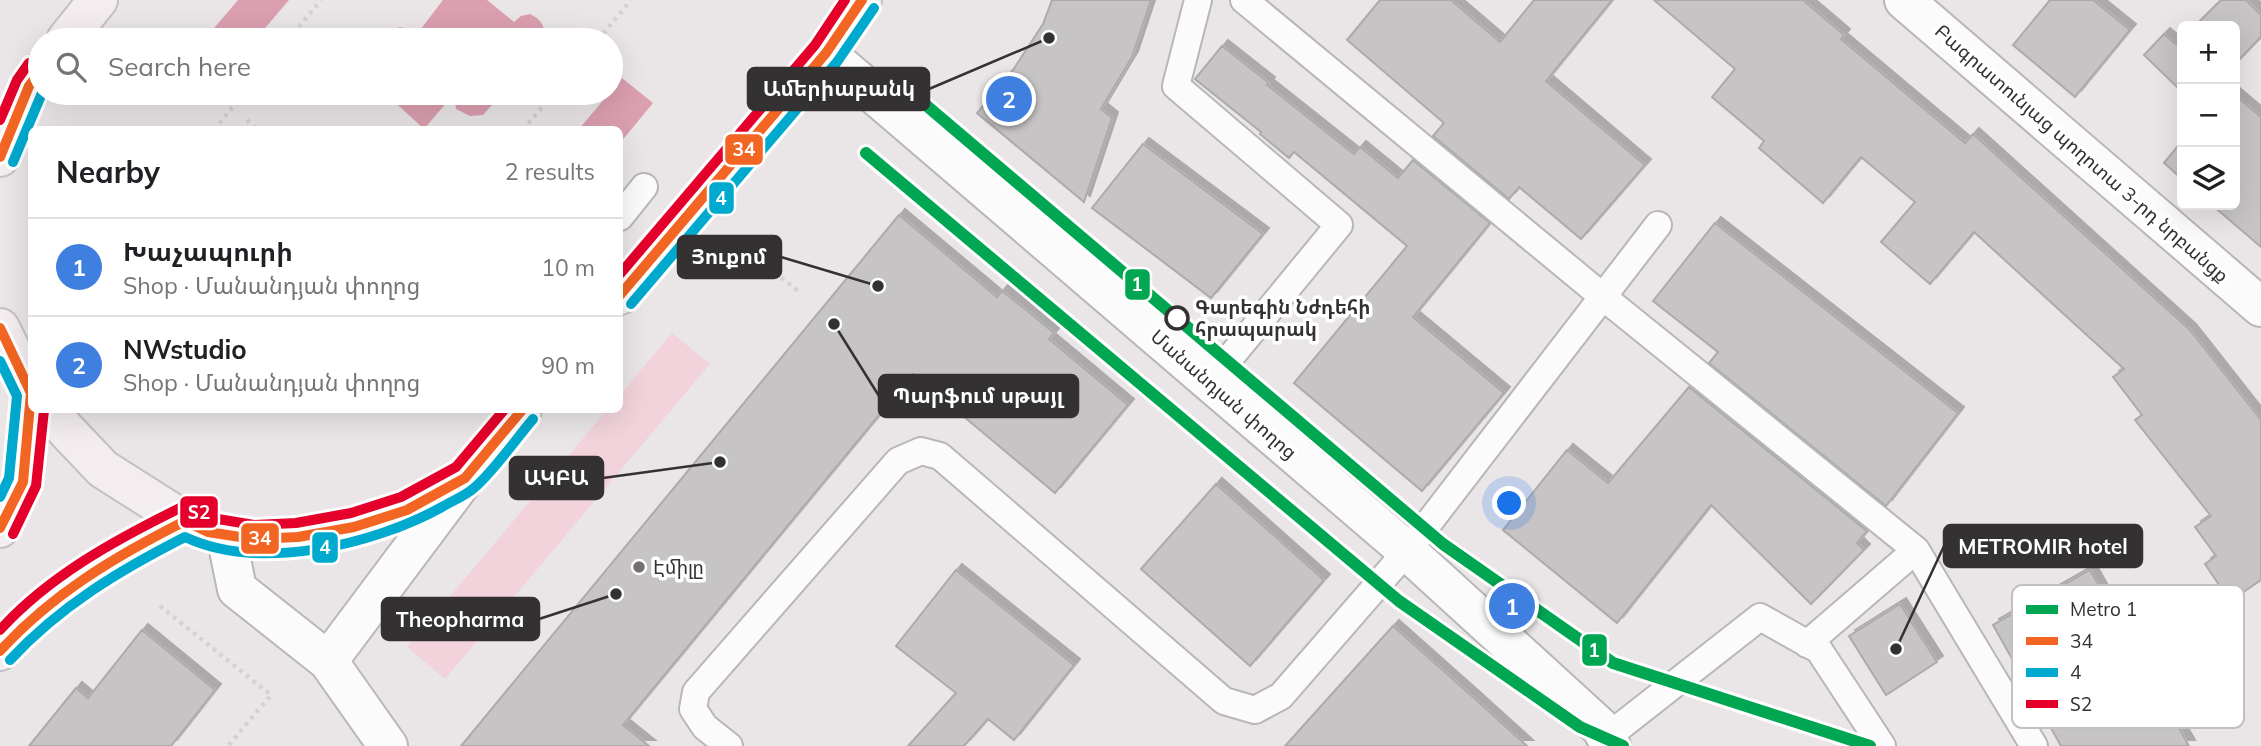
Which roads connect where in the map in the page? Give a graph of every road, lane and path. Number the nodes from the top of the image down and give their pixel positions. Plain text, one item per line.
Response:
1 (98, 0) edge
2 (321, 0) edge
3 (631, 0) edge
4 (862, 0) edge
5 (1198, 0) edge
6 (1244, 0) edge
7 (1904, 0) edge
8 (76, 28) edge
9 (298, 28) edge
10 (608, 28) edge
11 (826, 53) junction
12 (28, 88) edge
13 (234, 105) edge
14 (544, 105) edge
15 (247, 120) dead end
16 (217, 126) edge
17 (253, 126) edge
18 (526, 126) edge
19 (0, 157) edge
20 (644, 187) dead end
21 (623, 213) edge
22 (1658, 225) dead end
23 (768, 267) dead end
24 (623, 291) edge
25 (798, 291) dead end
26 (1602, 296) junction
27 (2261, 307) edge
28 (0, 328) edge
29 (1210, 382) junction
30 (28, 385) edge
31 (30, 413) edge
32 (50, 413) edge
33 (519, 413) edge
34 (465, 478) junction
35 (185, 522) junction
36 (0, 528) edge
37 (226, 535) junction
38 (1916, 550) junction
39 (1407, 551) junction
40 (160, 606) dead end
41 (1807, 644) junction
42 (0, 651) edge
43 (328, 660) junction
44 (2012, 709) edge
45 (2023, 728) edge
46 (1609, 742) edge
47 (228, 746) edge
48 (388, 746) edge
49 (729, 746) edge
50 (1882, 746) edge
51 (2034, 746) edge

1 - 8 main road
2 - 9 path
3 - 10 path
4 - 11 main road
5 - 29 lane
6 - 26 lane
7 - 27 street, Բագրատունյաց պողոտա 3-րդ նրբանցք
11 - 24 main road
11 - 29 street, Մանանդյան փողոց
12 - 19 main road
13 - 16 path
14 - 18 path
15 - 17 path
20 - 21 lane
22 - 26 lane
23 - 25 path
26 - 38 lane
26 - 39 lane
28 - 30 main road
29 - 39 street, Մանանդյան փողոց
31 - 36 main road
32 - 35 main road
33 - 34 main road
34 - 37 main road
34 - 43 street
35 - 37 main road
35 - 42 main road
37 - 43 street
38 - 41 lane
38 - 44 lane
39 - 46 street, Մանանդյան փողոց
39 - 49 lane
40 - 47 path
41 - 46 lane
41 - 50 lane
43 - 48 street
45 - 51 lane

